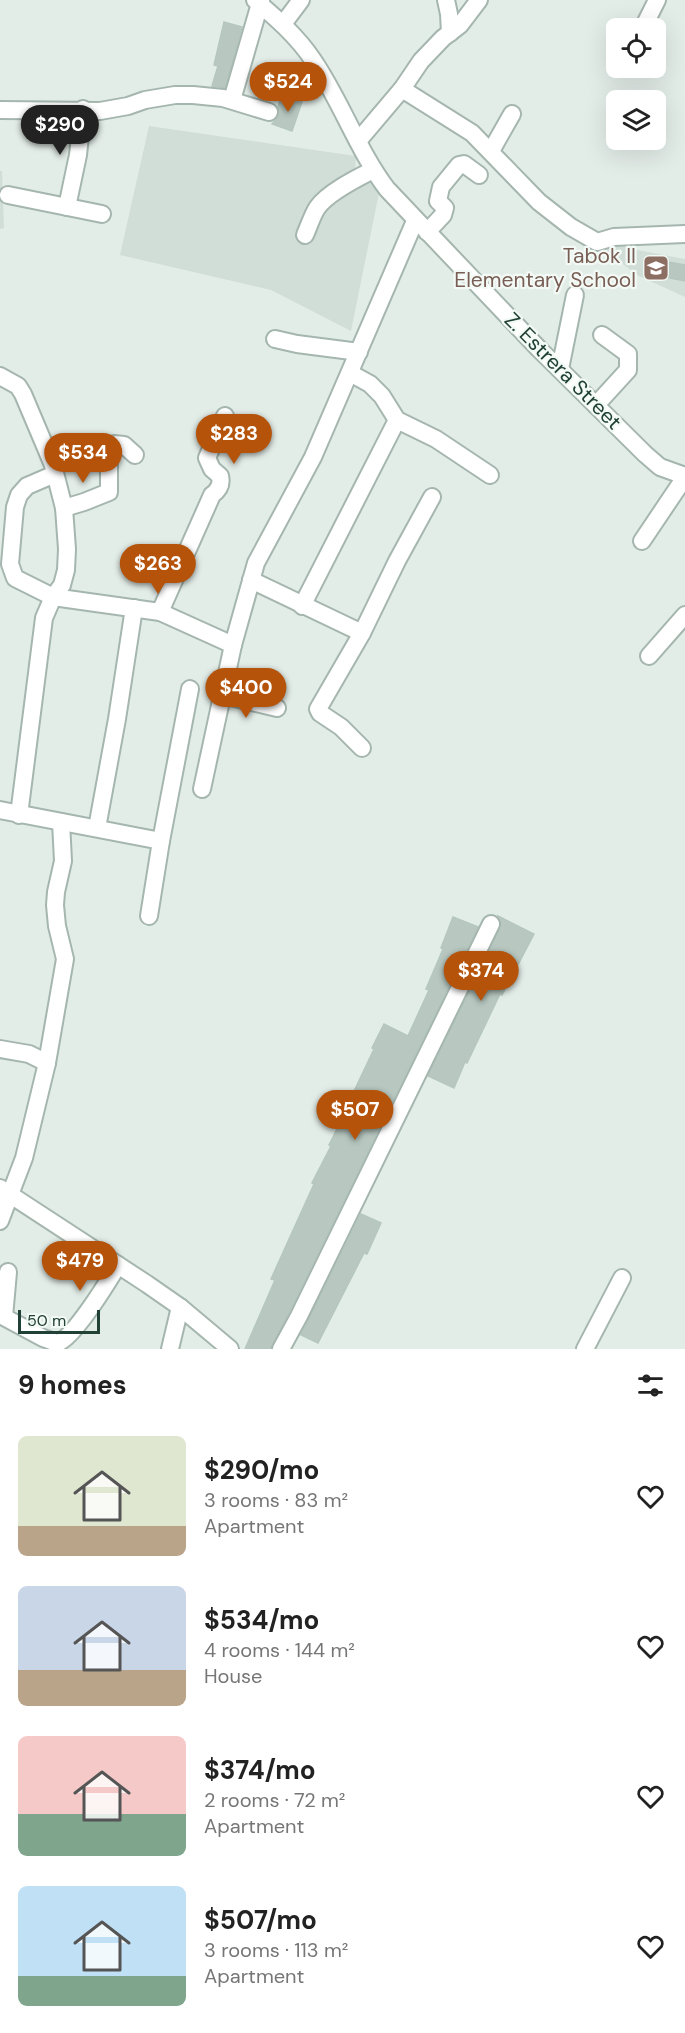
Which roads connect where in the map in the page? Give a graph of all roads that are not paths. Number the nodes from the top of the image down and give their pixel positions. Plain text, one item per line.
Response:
1 (301, 0) edge
2 (446, 0) edge
3 (479, 0) edge
4 (657, 0) edge
5 (258, 1) edge
6 (648, 18) edge
7 (283, 24) junction
8 (450, 33) junction
9 (402, 89) junction
10 (232, 100) junction
11 (0, 110) edge
12 (83, 110) junction
13 (269, 112) dead end
14 (513, 114) dead end
15 (358, 141) junction
16 (491, 151) junction
17 (373, 170) junction
18 (479, 175) dead end
19 (8, 195) dead end
20 (67, 207) junction
21 (102, 214) dead end
22 (421, 226) junction
23 (685, 234) edge
24 (305, 235) dead end
25 (574, 295) dead end
26 (602, 335) dead end
27 (275, 339) dead end
28 (359, 352) junction
29 (560, 369) junction
30 (350, 374) junction
31 (0, 376) edge
32 (596, 405) junction
33 (225, 416) dead end
34 (397, 420) junction
35 (135, 455) dead end
36 (109, 465) dead end
37 (54, 469) junction
38 (490, 475) dead end
39 (684, 476) edge
40 (432, 497) dead end
41 (64, 508) junction
42 (642, 541) dead end
43 (251, 580) junction
44 (53, 597) junction
45 (302, 606) junction
46 (134, 608) junction
47 (159, 612) junction
48 (685, 615) edge
49 (362, 633) junction
50 (233, 645) junction
51 (648, 656) dead end
52 (190, 689) dead end
53 (222, 695) junction
54 (277, 708) dead end
55 (362, 748) dead end
56 (202, 789) dead end
57 (0, 810) edge
58 (19, 815) junction
59 (61, 822) junction
60 (97, 828) junction
61 (161, 841) junction
62 (149, 916) dead end
63 (491, 924) dead end
64 (0, 1049) edge
65 (47, 1063) junction
66 (4, 1191) edge
67 (0, 1221) edge
68 (117, 1264) junction
69 (8, 1272) dead end
70 (622, 1278) dead end
71 (180, 1307) junction
72 (56, 1346) edge
73 (170, 1349) edge
74 (230, 1349) edge
75 (281, 1349) edge
76 (585, 1349) edge

1 - 7 street
2 - 8 street
3 - 8 street
4 - 6 street
5 - 7 street, Z. Estrera Street
5 - 10 street
7 - 15 street, Z. Estrera Street
8 - 9 street
9 - 15 street
9 - 16 street
10 - 12 street
10 - 13 street
11 - 12 street
12 - 20 street
14 - 16 street
15 - 17 street, Z. Estrera Street
16 - 23 street
17 - 22 street, Z. Estrera Street
17 - 24 street
18 - 22 street
19 - 20 street
20 - 21 street
22 - 28 street
22 - 29 street, Z. Estrera Street
25 - 29 street
26 - 32 street
27 - 28 street
28 - 30 street
29 - 32 street, Z. Estrera Street
30 - 34 street
30 - 43 street
31 - 37 street
32 - 39 street, Z. Estrera Street
33 - 47 street
34 - 38 street
34 - 45 street
35 - 37 street
36 - 41 street
37 - 41 street
37 - 44 street
39 - 42 street
40 - 49 street
41 - 44 street
43 - 45 street
43 - 50 street
44 - 46 street
44 - 58 street
45 - 49 street
46 - 47 street
46 - 60 street
47 - 50 street
48 - 51 street
49 - 55 street
50 - 53 street
52 - 61 street
53 - 54 street
53 - 56 street
57 - 58 street
58 - 59 street
59 - 60 street
59 - 65 street
60 - 61 street
61 - 62 street
63 - 75 street
64 - 65 street
65 - 66 street
66 - 67 street
66 - 68 street
68 - 71 street
68 - 72 street
69 - 72 street
70 - 76 street
71 - 73 street
71 - 74 street

